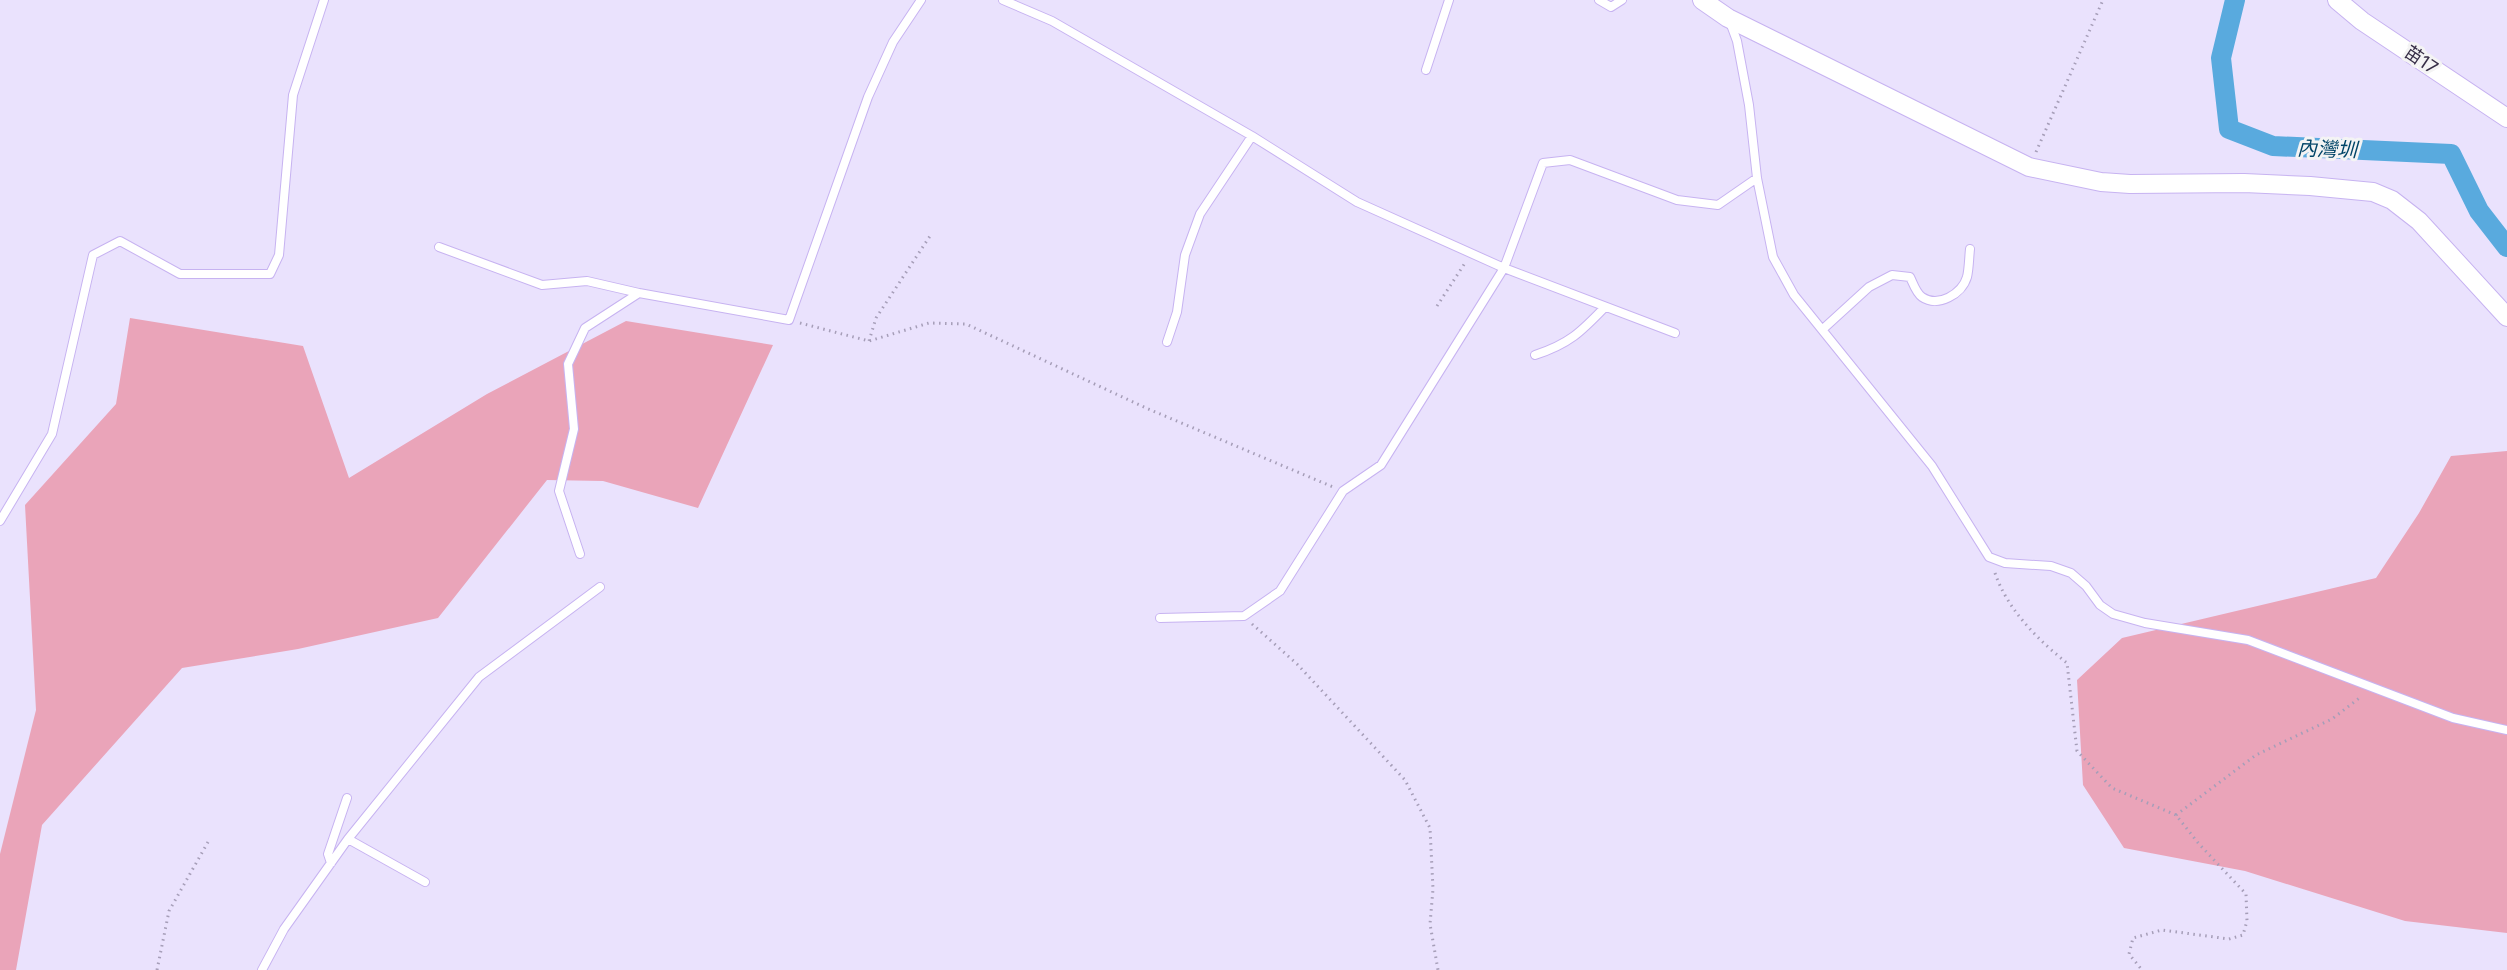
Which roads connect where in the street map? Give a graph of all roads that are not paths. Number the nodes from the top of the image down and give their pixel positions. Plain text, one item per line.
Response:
1 (324, 0) edge
2 (921, 0) edge
3 (1003, 0) edge
4 (1449, 0) edge
5 (1599, 0) edge
6 (1622, 0) edge
7 (1702, 0) edge
8 (2337, 0) edge
9 (1728, 18) junction
10 (1426, 70) dead end
11 (2507, 118) edge
12 (1252, 136) junction
13 (1757, 178) junction
14 (439, 247) dead end
15 (1970, 249) dead end
16 (1504, 268) junction
17 (639, 293) junction
18 (1605, 307) junction
19 (2507, 316) edge
20 (1823, 329) junction
21 (1675, 333) dead end
22 (1167, 342) dead end
23 (1535, 355) dead end
24 (0, 521) edge
25 (580, 554) dead end
26 (600, 587) dead end
27 (1160, 618) dead end
28 (2507, 729) edge
29 (347, 798) dead end
30 (348, 839) junction
31 (331, 863) junction
32 (425, 882) dead end
33 (262, 970) edge

1 - 24 lane
2 - 17 lane
3 - 12 lane
4 - 10 lane
5 - 6 lane
7 - 9 street
8 - 11 street, 苗17 / 苗17
9 - 13 lane
9 - 19 street
12 - 16 lane
12 - 22 lane
13 - 16 lane
13 - 20 lane
14 - 17 lane
15 - 20 lane
16 - 18 lane
16 - 27 lane
17 - 25 lane
18 - 21 lane
18 - 23 lane
20 - 28 lane
26 - 30 lane
29 - 31 lane
30 - 31 lane
30 - 32 lane
31 - 33 lane

